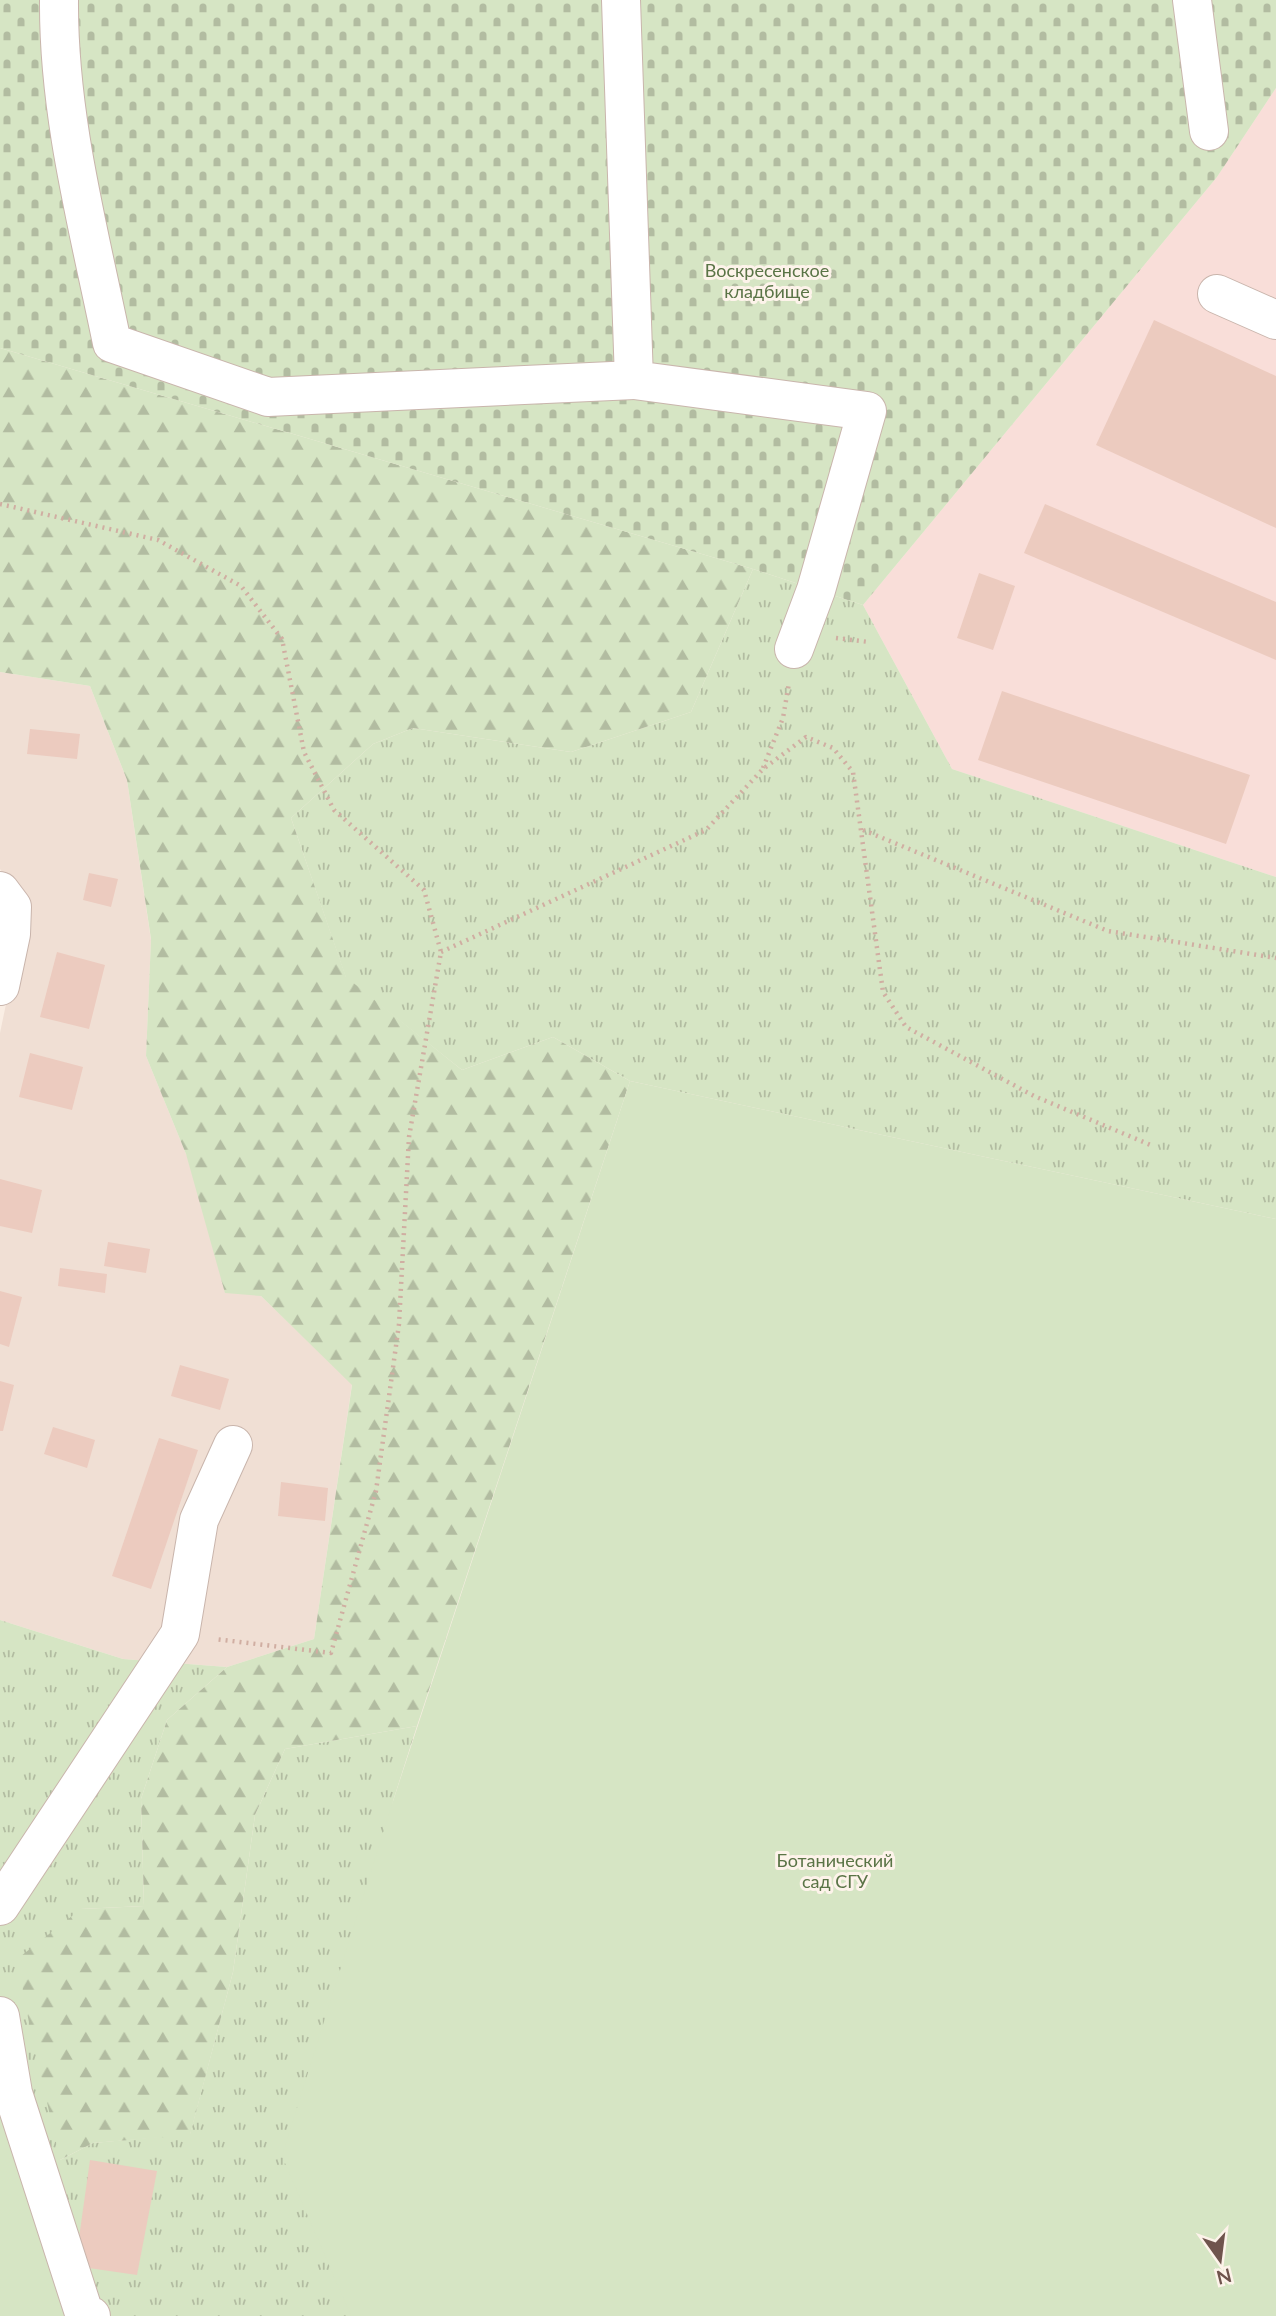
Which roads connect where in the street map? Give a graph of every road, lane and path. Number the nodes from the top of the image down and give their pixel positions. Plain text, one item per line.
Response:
1 (60, 0) edge
2 (621, 0) edge
3 (1192, 0) edge
4 (1209, 131) dead end
5 (1217, 295) dead end
6 (1276, 320) edge
7 (634, 380) junction
8 (0, 504) edge
9 (794, 649) dead end
10 (863, 830) junction
11 (0, 891) edge
12 (440, 952) junction
13 (1276, 958) edge
14 (0, 986) edge
15 (1153, 1146) dead end
16 (233, 1445) dead end
17 (180, 1634) junction
18 (0, 1906) edge
19 (0, 2016) edge
20 (91, 2316) edge

1 - 7 street
2 - 7 street
3 - 4 street
5 - 6 street
7 - 9 street
8 - 12 path
10 - 12 path
10 - 13 path
10 - 15 path
11 - 14 street
12 - 17 path
16 - 17 street
17 - 18 street
19 - 20 street

